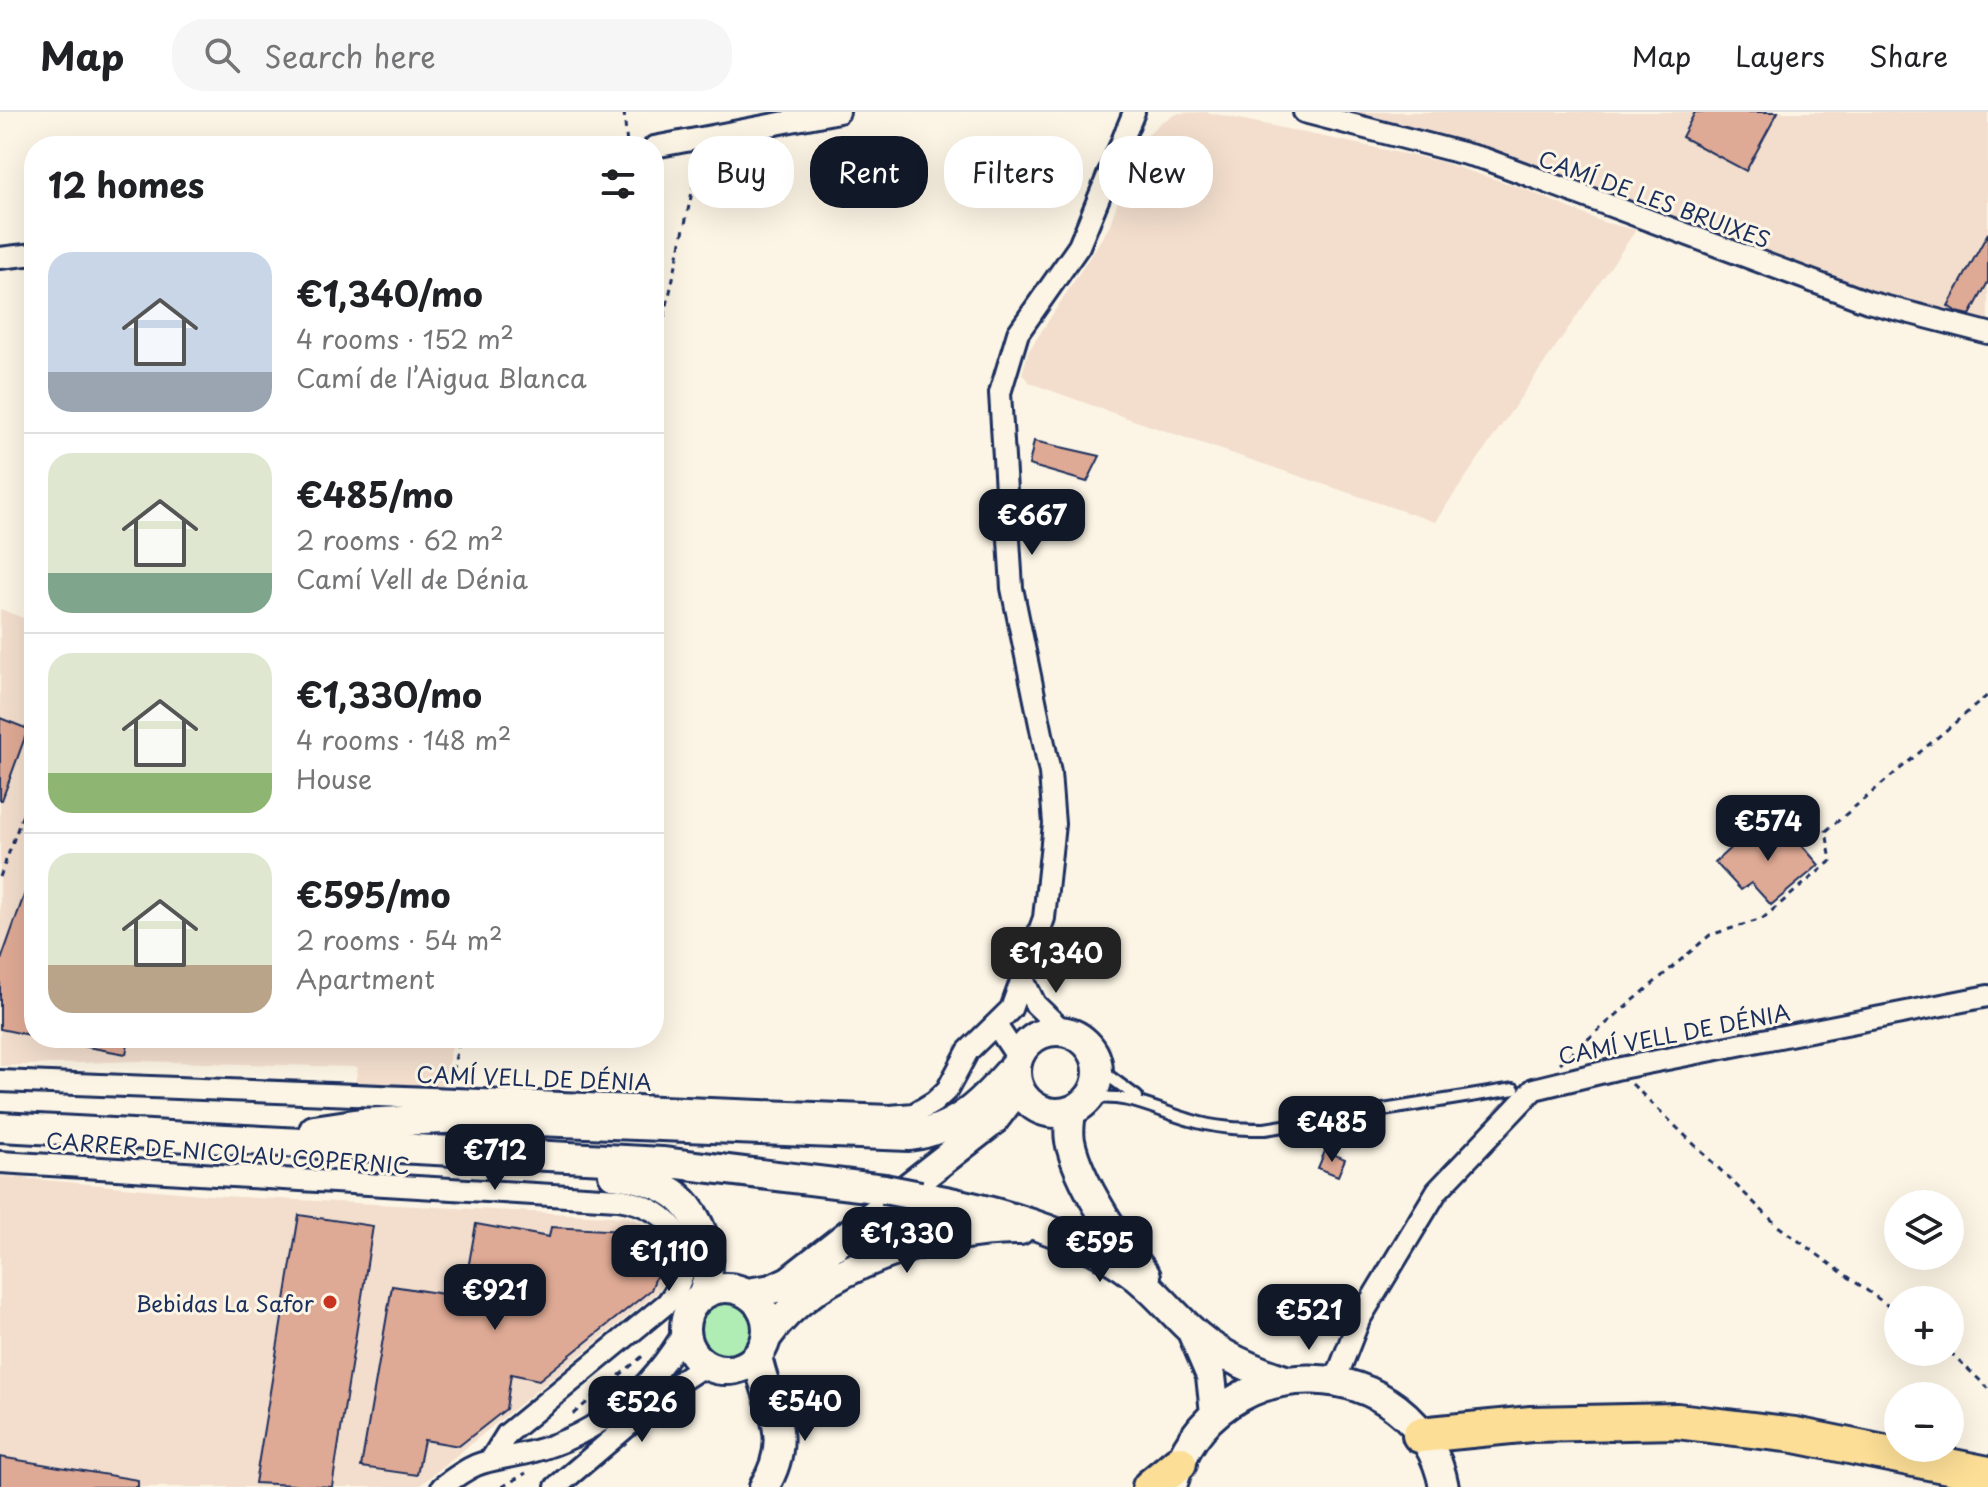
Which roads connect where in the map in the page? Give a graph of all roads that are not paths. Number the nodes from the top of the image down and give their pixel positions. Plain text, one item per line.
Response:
1 (839, 112) edge
2 (1134, 112) edge
3 (1304, 112) edge
4 (664, 145) edge
5 (24, 255) edge
6 (0, 258) edge
7 (1988, 333) edge
8 (1023, 979) junction
9 (1988, 996) edge
10 (1015, 1003) junction
11 (1052, 1022) junction
12 (996, 1025) junction
13 (1099, 1069) junction
14 (1022, 1079) junction
15 (0, 1081) edge
16 (1514, 1089) dead end
17 (1080, 1105) junction
18 (1152, 1106) junction
19 (0, 1127) edge
20 (258, 1140) junction
21 (0, 1162) edge
22 (1051, 1233) junction
23 (789, 1281) junction
24 (747, 1293) junction
25 (702, 1295) junction
26 (1168, 1305) junction
27 (685, 1330) junction
28 (1191, 1330) junction
29 (764, 1338) junction
30 (718, 1367) junction
31 (1285, 1380) junction
32 (1335, 1381) junction
33 (769, 1395) junction
34 (1215, 1413) junction
35 (1420, 1435) junction
36 (492, 1458) junction
37 (1988, 1474) edge
38 (1176, 1475) edge
39 (442, 1487) edge
40 (556, 1487) edge
41 (764, 1487) edge
42 (1150, 1487) edge
43 (1444, 1487) edge

1 - 4 street
2 - 8 street
3 - 7 street, CAMÍ DE LES BRUIXES
5 - 6 street
8 - 10 street
8 - 11 street
9 - 32 street, CAMÍ VELL DE DÉNIA
10 - 11 street
10 - 12 street, CAMÍ VELL DE DÉNIA
11 - 13 main road
11 - 14 main road
12 - 14 street
12 - 15 street, CAMÍ VELL DE DÉNIA
13 - 17 main road
13 - 18 lane
14 - 17 main road
14 - 20 main road
14 - 23 main road
16 - 18 lane
17 - 18 lane
17 - 26 main road
19 - 20 main road
20 - 22 main road, bridge
20 - 25 main road
21 - 36 street, CARRER DE NICOLAU COPERNIC
22 - 26 main road
22 - 29 main road
23 - 24 main road
23 - 29 main road
24 - 25 main road
24 - 29 main road
25 - 27 main road
26 - 28 main road
27 - 30 main road
27 - 36 street
28 - 31 main road
28 - 34 main road
29 - 30 main road
29 - 33 main road
30 - 33 main road
30 - 40 street
31 - 32 main road
31 - 34 main road
32 - 35 main road
33 - 41 main road
34 - 38 main road
35 - 37 highway
35 - 43 main road
36 - 39 street
38 - 42 highway

